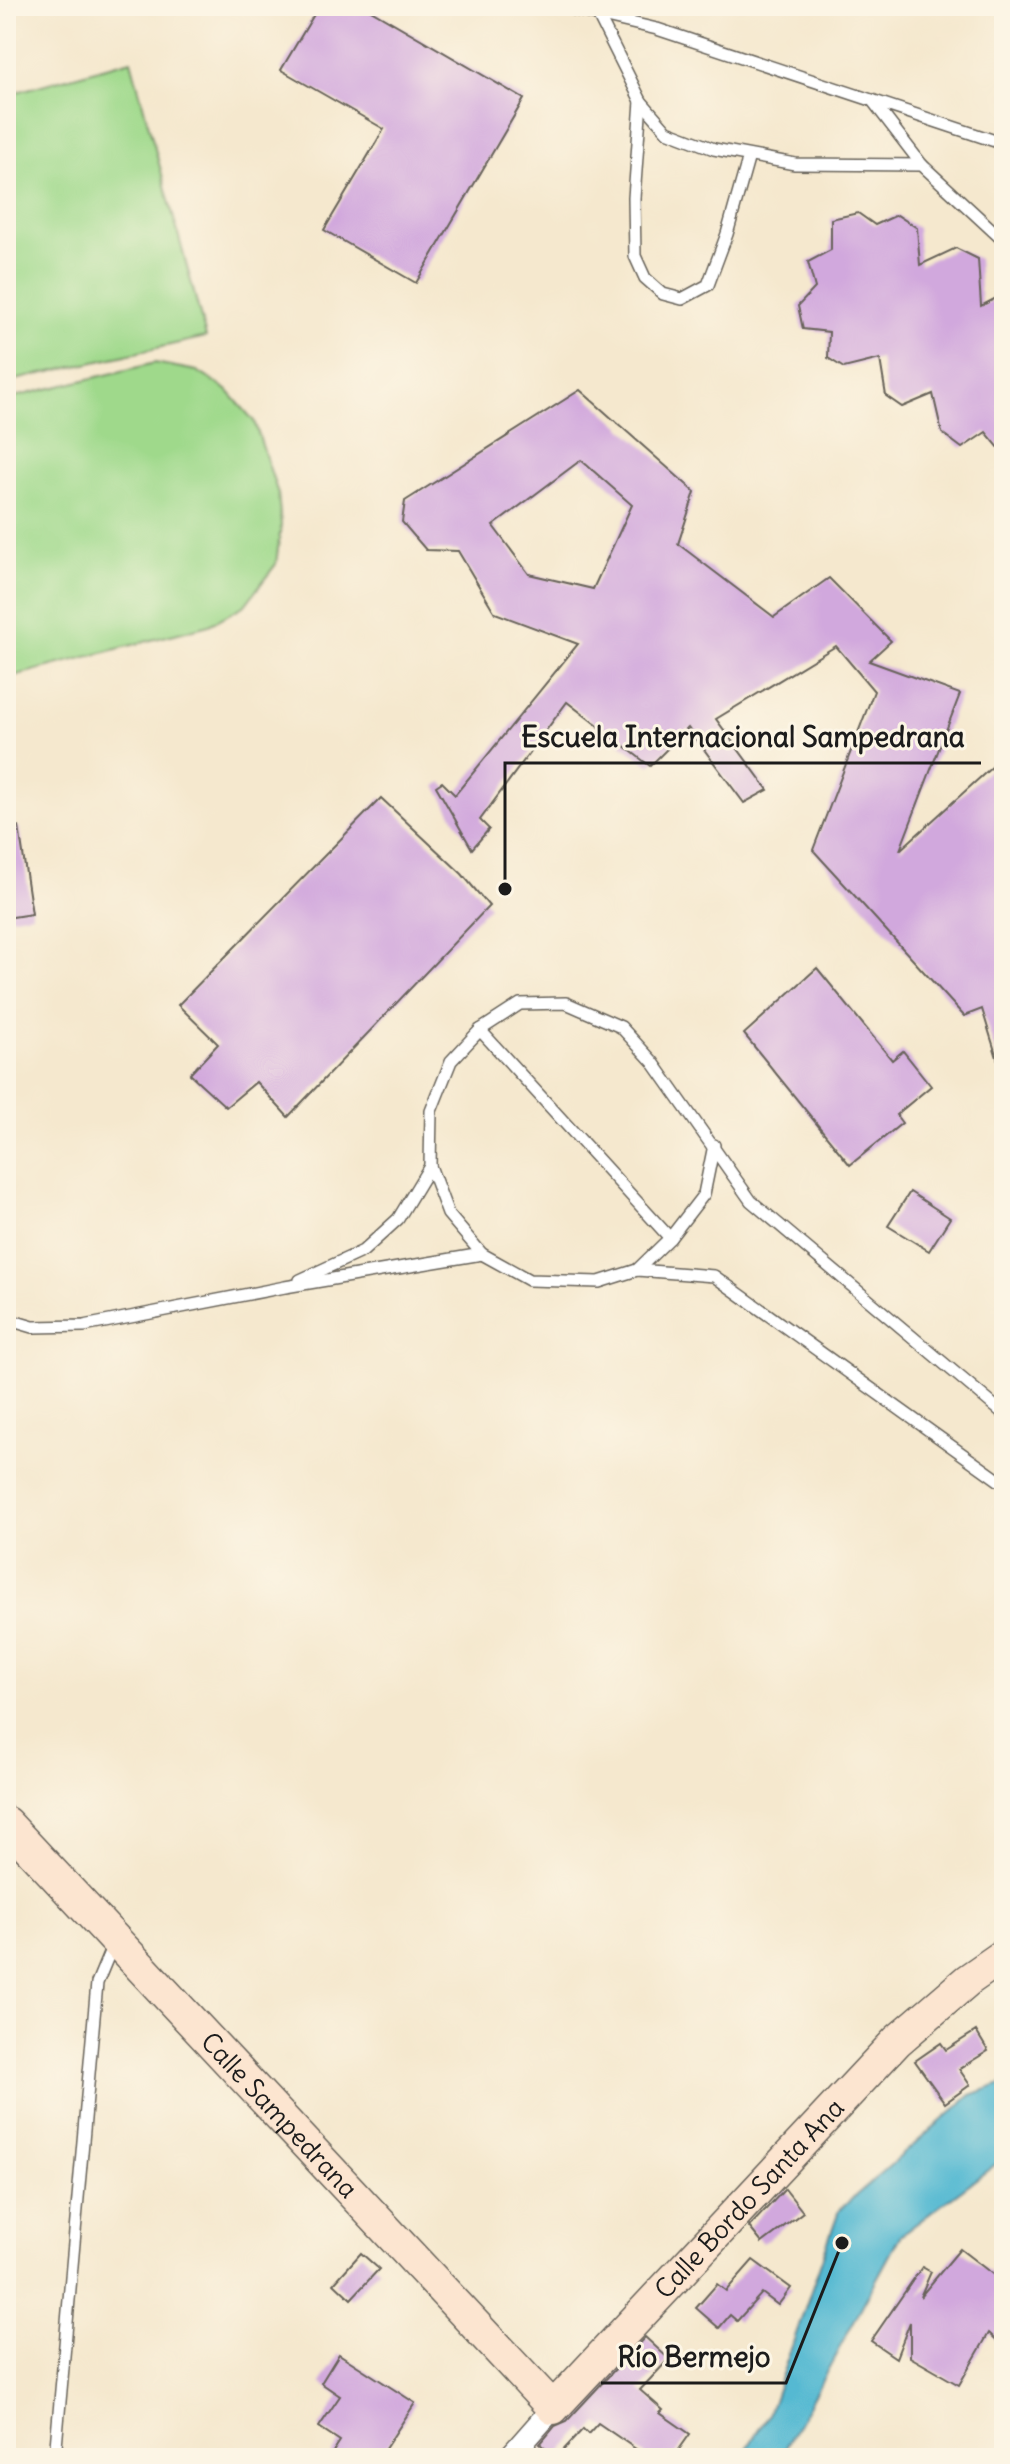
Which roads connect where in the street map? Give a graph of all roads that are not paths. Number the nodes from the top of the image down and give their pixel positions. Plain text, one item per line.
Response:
1 (559, 6) edge
2 (598, 15) junction
3 (872, 99) junction
4 (641, 101) junction
5 (1004, 144) edge
6 (749, 156) junction
7 (922, 165) junction
8 (1004, 241) edge
9 (480, 1030) junction
10 (714, 1145) junction
11 (430, 1166) junction
12 (670, 1238) junction
13 (482, 1254) junction
14 (637, 1270) junction
15 (285, 1287) junction
16 (6, 1319) edge
17 (1004, 1414) edge
18 (1004, 1484) edge
19 (6, 1823) edge
20 (114, 1942) junction
21 (1004, 1955) edge
22 (553, 2408) junction
23 (510, 2457) edge
24 (55, 2458) edge

1 - 2 lane
2 - 3 lane
2 - 4 lane
3 - 5 lane
3 - 7 lane
4 - 6 lane
4 - 6 lane
6 - 7 lane
7 - 8 lane
9 - 10 lane
9 - 11 lane
9 - 12 lane
10 - 12 lane
10 - 17 lane
11 - 13 lane
11 - 15 lane
12 - 14 lane
13 - 14 lane
13 - 15 lane
14 - 18 lane
15 - 16 lane
19 - 20 street, Calle Sampedrana
20 - 22 street, Calle Sampedrana
20 - 24 lane
21 - 22 street, Calle Bordo Santa Ana
22 - 23 street, Calle Bordo Santa Ana

